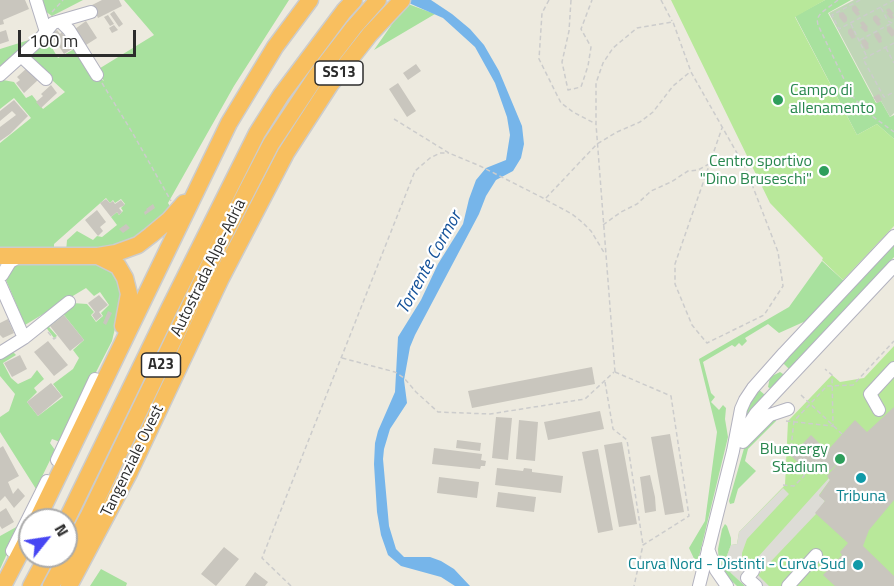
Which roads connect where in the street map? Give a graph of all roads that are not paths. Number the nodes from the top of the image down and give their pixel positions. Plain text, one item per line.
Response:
1 (36, 0) edge
2 (310, 0) edge
3 (354, 0) edge
4 (378, 0) edge
5 (402, 0) edge
6 (91, 12) dead end
7 (60, 21) junction
8 (45, 32) junction
9 (21, 56) junction
10 (0, 75) edge
11 (97, 75) road end
12 (46, 79) dead end
13 (200, 185) junction
14 (894, 237) edge
15 (0, 256) edge
16 (20, 256) junction
17 (98, 256) junction
18 (894, 266) edge
19 (1, 278) edge
20 (69, 302) dead end
21 (24, 338) junction
22 (0, 352) edge
23 (116, 356) junction
24 (776, 363) junction
25 (894, 368) edge
26 (791, 376) junction
27 (95, 379) dead end
28 (757, 383) junction
29 (772, 396) junction
30 (879, 410) dead end
31 (788, 415) road end
32 (733, 451) junction
33 (43, 508) edge
34 (72, 508) edge
35 (708, 549) junction
36 (816, 555) dead end
37 (18, 557) edge
38 (41, 568) edge
39 (753, 571) dead end
40 (0, 575) edge
41 (3, 586) edge
42 (31, 586) edge
43 (51, 586) edge
44 (69, 586) edge
45 (699, 586) edge
46 (727, 586) edge
47 (756, 586) edge
48 (788, 586) edge

1 - 8 street
2 - 13 highway
3 - 34 highway, Autostrada Alpe-Adria / A23
4 - 43 highway, Autostrada Alpe-Adria / A23
5 - 44 highway, Tangenziale Ovest / SS13
6 - 7 street
7 - 8 street
7 - 11 street
8 - 9 street
9 - 10 street
9 - 12 street
13 - 17 highway
13 - 23 highway
14 - 24 street
15 - 16 highway
16 - 17 highway
16 - 19 street
17 - 23 highway
18 - 26 street
19 - 21 street
20 - 21 street
21 - 22 street
23 - 33 highway
24 - 26 street
24 - 28 street
25 - 30 street
26 - 29 street
27 - 40 street
28 - 29 street
28 - 32 street
29 - 32 street
31 - 32 street
32 - 35 street
35 - 45 street
35 - 46 street
36 - 48 street
37 - 41 highway
38 - 42 highway
39 - 47 street

